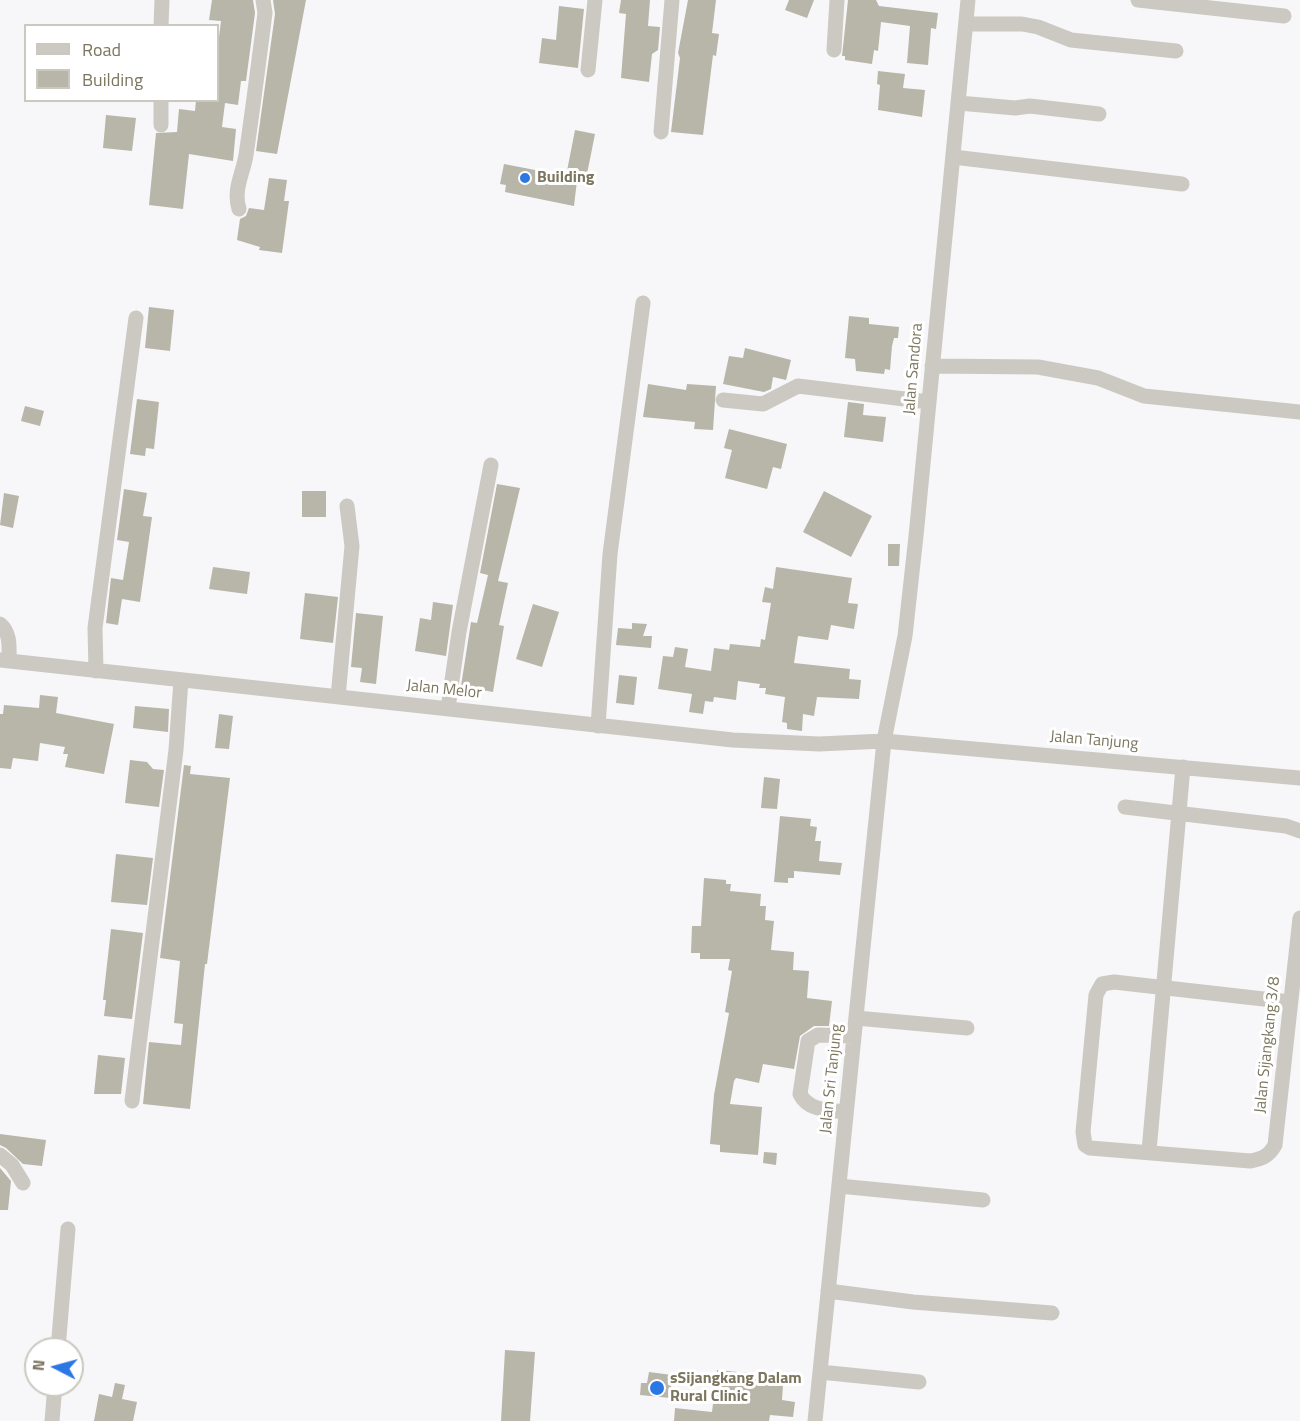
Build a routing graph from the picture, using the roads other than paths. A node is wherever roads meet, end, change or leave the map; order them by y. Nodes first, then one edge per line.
1 (162, 0) edge
2 (263, 0) edge
3 (595, 0) edge
4 (672, 0) edge
5 (837, 0) edge
6 (968, 0) edge
7 (1138, 0) edge
8 (1284, 16) dead end
9 (161, 24) edge
10 (971, 25) junction
11 (834, 50) dead end
12 (1176, 51) dead end
13 (588, 70) dead end
14 (161, 102) edge
15 (959, 103) junction
16 (1099, 114) dead end
17 (161, 125) dead end
18 (661, 132) dead end
19 (958, 157) junction
20 (1182, 184) dead end
21 (239, 209) dead end
22 (643, 303) dead end
23 (136, 318) dead end
24 (937, 365) junction
25 (723, 400) dead end
26 (929, 402) junction
27 (1300, 412) edge
28 (491, 465) dead end
29 (347, 506) dead end
30 (0, 624) edge
31 (4, 661) edge
32 (96, 671) junction
33 (181, 680) junction
34 (338, 697) junction
35 (448, 708) junction
36 (598, 726) junction
37 (884, 741) junction
38 (1183, 771) junction
39 (1300, 778) edge
40 (1125, 807) dead end
41 (1180, 807) junction
42 (1300, 831) edge
43 (1300, 918) edge
44 (1165, 988) junction
45 (1290, 1002) junction
46 (868, 1019) junction
47 (967, 1028) dead end
48 (854, 1036) junction
49 (132, 1101) dead end
50 (846, 1112) junction
51 (1149, 1151) junction
52 (0, 1155) edge
53 (23, 1183) dead end
54 (839, 1186) junction
55 (983, 1200) dead end
56 (68, 1229) dead end
57 (828, 1291) junction
58 (1052, 1313) dead end
59 (59, 1337) edge
60 (820, 1372) junction
61 (919, 1382) dead end
62 (54, 1397) edge
63 (52, 1421) edge
64 (815, 1421) edge

1 - 9 street
2 - 21 street
3 - 13 street
4 - 18 street
5 - 11 street
6 - 10 street, Jalan Sandora
7 - 8 street
10 - 12 street
10 - 15 street, Jalan Sandora
14 - 17 street
15 - 16 street
15 - 19 street, Jalan Sandora
19 - 20 street
19 - 24 street, Jalan Sandora
22 - 36 street
23 - 32 street
24 - 26 street, Jalan Sandora
24 - 27 street
25 - 26 street
26 - 37 street, Jalan Sandora
28 - 35 street
29 - 34 street
30 - 31 street
31 - 32 street, Jalan Melor
32 - 33 street, Jalan Melor
33 - 34 street, Jalan Melor
33 - 49 street
34 - 35 street, Jalan Melor
35 - 36 street, Jalan Melor
36 - 37 street, Jalan Melor
37 - 38 street, Jalan Tanjung
37 - 46 street, Jalan Sri Tanjung
38 - 39 street, Jalan Tanjung
38 - 41 street
40 - 41 street
41 - 42 street
41 - 44 street
43 - 45 street, Jalan Sijangkang 3/8
44 - 45 street
44 - 51 street
44 - 51 street
45 - 51 street, Jalan Sijangkang 3/8
46 - 47 street
46 - 48 street, Jalan Sri Tanjung
48 - 50 street, Jalan Sri Tanjung
48 - 50 street
50 - 54 street, Jalan Sri Tanjung
52 - 53 street
54 - 55 street
54 - 57 street, Jalan Sri Tanjung
56 - 59 street
57 - 58 street
57 - 60 street, Jalan Sri Tanjung
60 - 61 street
60 - 64 street, Jalan Sri Tanjung
62 - 63 street

